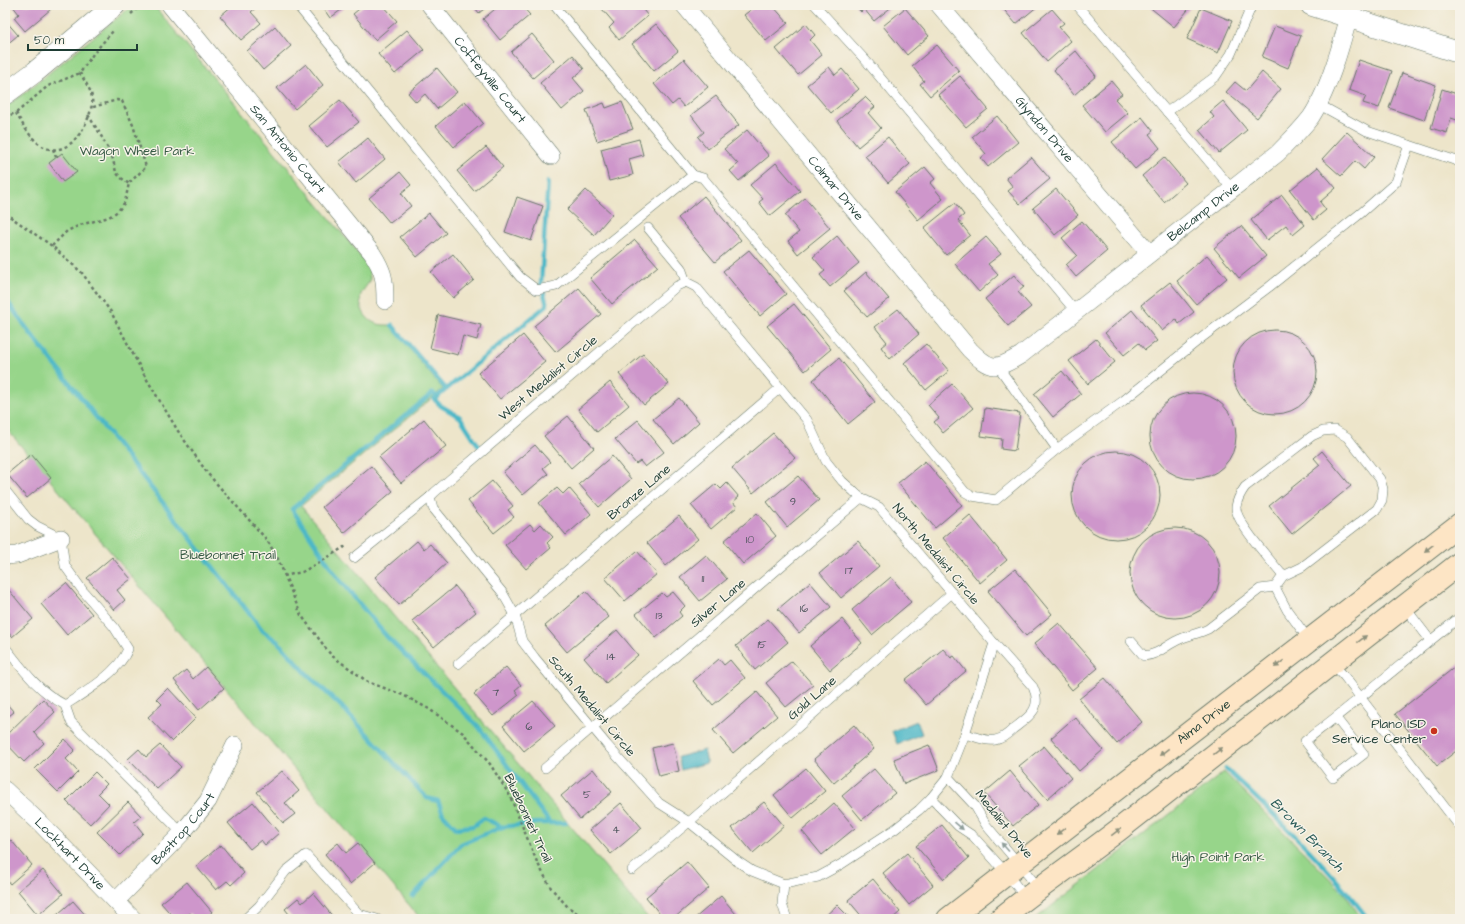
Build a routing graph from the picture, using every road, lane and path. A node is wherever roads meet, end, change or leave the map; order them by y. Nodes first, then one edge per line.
1 (141, 5) edge
2 (170, 5) edge
3 (297, 5) edge
4 (430, 5) edge
5 (554, 5) edge
6 (684, 5) edge
7 (815, 5) edge
8 (940, 5) edge
9 (1078, 5) edge
10 (1252, 5) edge
11 (1310, 5) edge
12 (1351, 11) edge
13 (120, 12) edge
14 (117, 28) dead end
15 (1460, 53) edge
16 (80, 73) junction
17 (5, 94) edge
18 (1318, 104) junction
19 (90, 108) junction
20 (1167, 112) junction
21 (16, 113) junction
22 (88, 115) junction
23 (5, 117) edge
24 (1409, 146) junction
25 (53, 149) junction
26 (551, 156) dead end
27 (56, 157) dead end
28 (1460, 162) edge
29 (693, 175) junction
30 (129, 184) junction
31 (1232, 189) junction
32 (5, 212) edge
33 (648, 228) dead end
34 (52, 246) junction
35 (1149, 253) junction
36 (686, 282) junction
37 (385, 301) dead end
38 (1076, 312) junction
39 (994, 366) junction
40 (780, 388) junction
41 (1057, 449) junction
42 (5, 490) edge
43 (430, 497) junction
44 (861, 498) junction
45 (1460, 524) edge
46 (61, 538) junction
47 (5, 556) edge
48 (354, 558) joint
49 (1460, 563) edge
50 (284, 576) junction
51 (1283, 576) junction
52 (1275, 586) junction
53 (952, 593) junction
54 (1404, 606) junction
55 (514, 615) junction
56 (1460, 617) edge
57 (1310, 640) junction
58 (1430, 640) junction
59 (1130, 641) dead end
60 (994, 643) junction
61 (5, 647) edge
62 (1331, 662) junction
63 (458, 664) dead end
64 (1360, 698) junction
65 (65, 705) junction
66 (1336, 718) junction
67 (593, 726) junction
68 (965, 734) junction
69 (235, 745) dead end
70 (545, 768) dead end
71 (948, 777) junction
72 (5, 790) edge
73 (931, 798) junction
74 (689, 822) junction
75 (1460, 827) edge
76 (182, 833) junction
77 (1013, 869) junction
78 (632, 870) dead end
79 (784, 884) junction
80 (1032, 893) junction
81 (116, 901) junction
82 (133, 919) edge
83 (245, 919) edge
84 (377, 919) edge
85 (586, 919) edge
86 (787, 919) edge
87 (948, 919) edge
88 (1000, 919) edge

1 - 13 path
2 - 37 street, San Antonio Court
3 - 29 lane
4 - 26 street, Coffeyville Court
5 - 29 lane
6 - 39 street, Colmar Drive
7 - 38 lane
8 - 35 street, Glyndon Drive
9 - 20 lane
10 - 20 lane
11 - 12 street
12 - 15 street
12 - 18 street, Belcamp Drive
13 - 17 street
14 - 16 path
16 - 19 path
16 - 21 path
18 - 24 lane
18 - 31 street, Belcamp Drive
19 - 22 path
19 - 30 path
20 - 31 lane
21 - 23 path
21 - 25 path
22 - 25 path
22 - 30 path
24 - 28 lane
24 - 41 lane
25 - 27 path
29 - 41 lane
30 - 34 path
31 - 35 street, Belcamp Drive
32 - 34 path, Bluebonnet Trail
33 - 36 lane
34 - 50 path, Bluebonnet Trail
35 - 38 street, Belcamp Drive
36 - 40 lane, North Medalist Circle
36 - 43 lane, West Medalist Circle
38 - 39 street, Belcamp Drive
39 - 41 lane
40 - 44 lane, North Medalist Circle
40 - 55 lane, Bronze Lane
42 - 46 lane
43 - 48 lane, West Medalist Circle
43 - 55 lane, South Medalist Circle
44 - 53 lane, North Medalist Circle
44 - 67 lane, Silver Lane
45 -> 57 main road, Alma Drive
46 - 47 street
46 - 65 lane
48 - 50 path
49 - 54 main road
50 - 85 path, Bluebonnet Trail
51 - 51 lane
51 - 52 lane
52 - 57 lane
52 - 59 lane
53 - 60 lane, North Medalist Circle
53 - 74 lane, Gold Lane
54 - 58 lane
62 -> 54 main road
55 - 63 lane, Bronze Lane
55 - 67 lane, South Medalist Circle
56 - 58 lane
57 - 62 main road
57 -> 77 main road, Alma Drive
58 - 64 lane
60 - 68 lane
60 - 68 lane, North Medalist Circle
61 - 65 lane
62 - 64 lane
80 -> 62 main road
64 - 66 lane
64 - 75 lane
65 - 76 lane
66 - 66 lane
67 - 70 lane, Silver Lane
67 - 74 lane, South Medalist Circle
68 - 71 lane
69 - 76 street, Bastrop Court
71 - 73 lane
77 -> 71 lane, Medalist Drive
72 - 81 street, Lockhart Drive
73 -> 77 lane, Medalist Drive
73 - 79 lane
74 - 78 lane, Gold Lane
74 - 79 lane, South Medalist Circle
76 - 81 street, Bastrop Court
77 - 80 lane, Medalist Drive
77 - 80 lane, Medalist Drive
77 - 87 main road, Alma Drive
79 - 86 lane
80 - 88 main road
81 - 82 street, Lockhart Drive
83 - 84 lane

